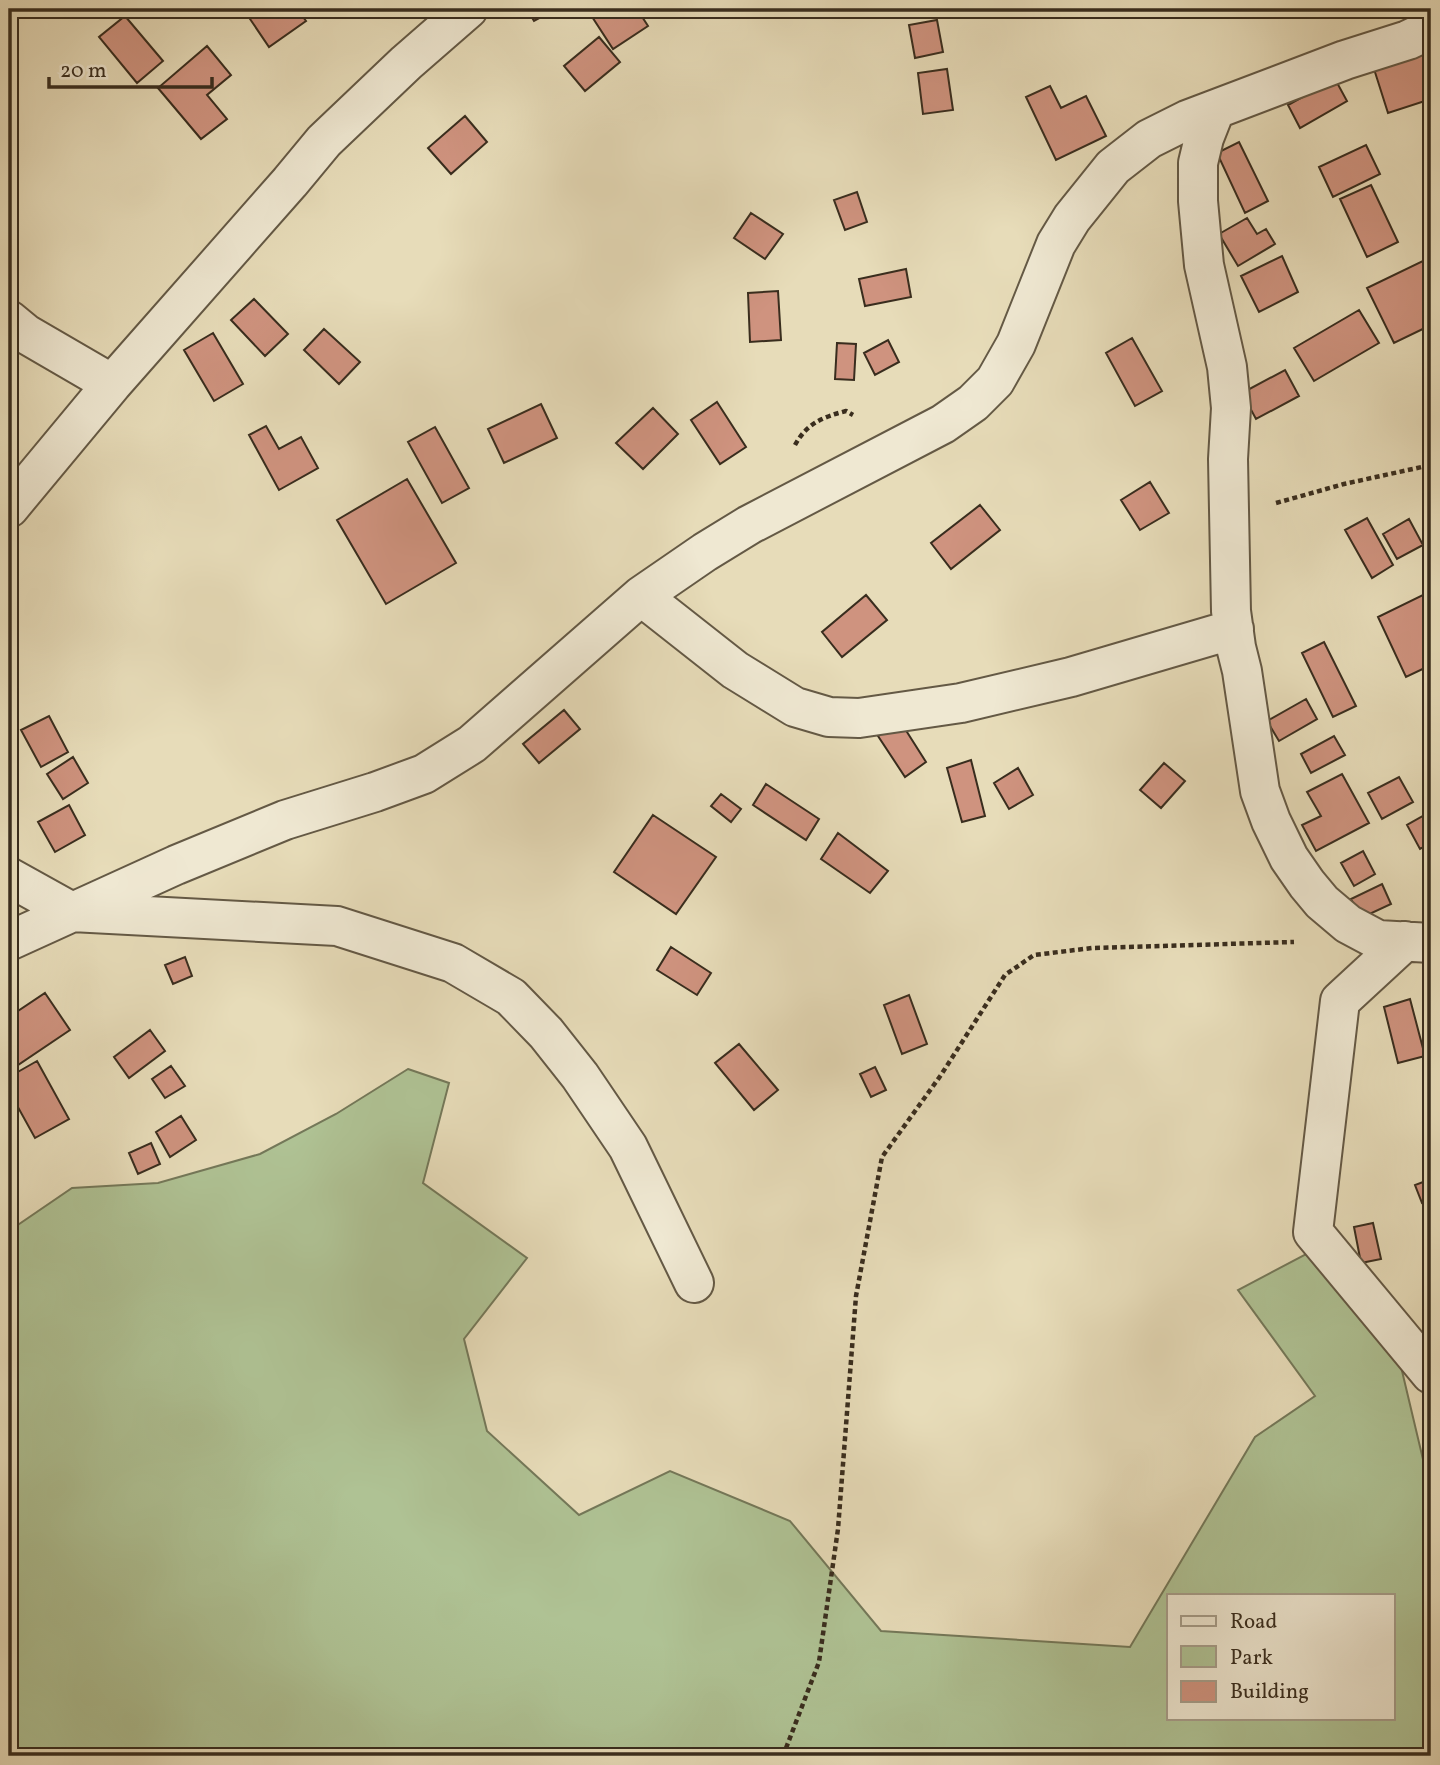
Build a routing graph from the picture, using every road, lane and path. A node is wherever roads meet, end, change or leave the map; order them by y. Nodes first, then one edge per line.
1 (468, 9) edge
2 (1431, 29) edge
3 (1215, 110) junction
4 (9, 320) edge
5 (112, 384) junction
6 (1431, 465) edge
7 (9, 508) edge
8 (1229, 517) junction
9 (641, 596) junction
10 (1234, 629) junction
11 (9, 877) edge
12 (72, 912) junction
13 (9, 941) edge
14 (1297, 942) dead end
15 (1418, 942) edge
16 (694, 1283) dead end
17 (1431, 1374) edge
18 (783, 1756) edge

1 - 5 street
2 - 3 street
3 - 8 street
3 - 9 street
4 - 5 street
5 - 7 street
6 - 8 path
8 - 10 street
9 - 10 street
9 - 12 street
10 - 15 street
11 - 12 street
12 - 13 street
12 - 16 street
14 - 18 path
15 - 17 street

